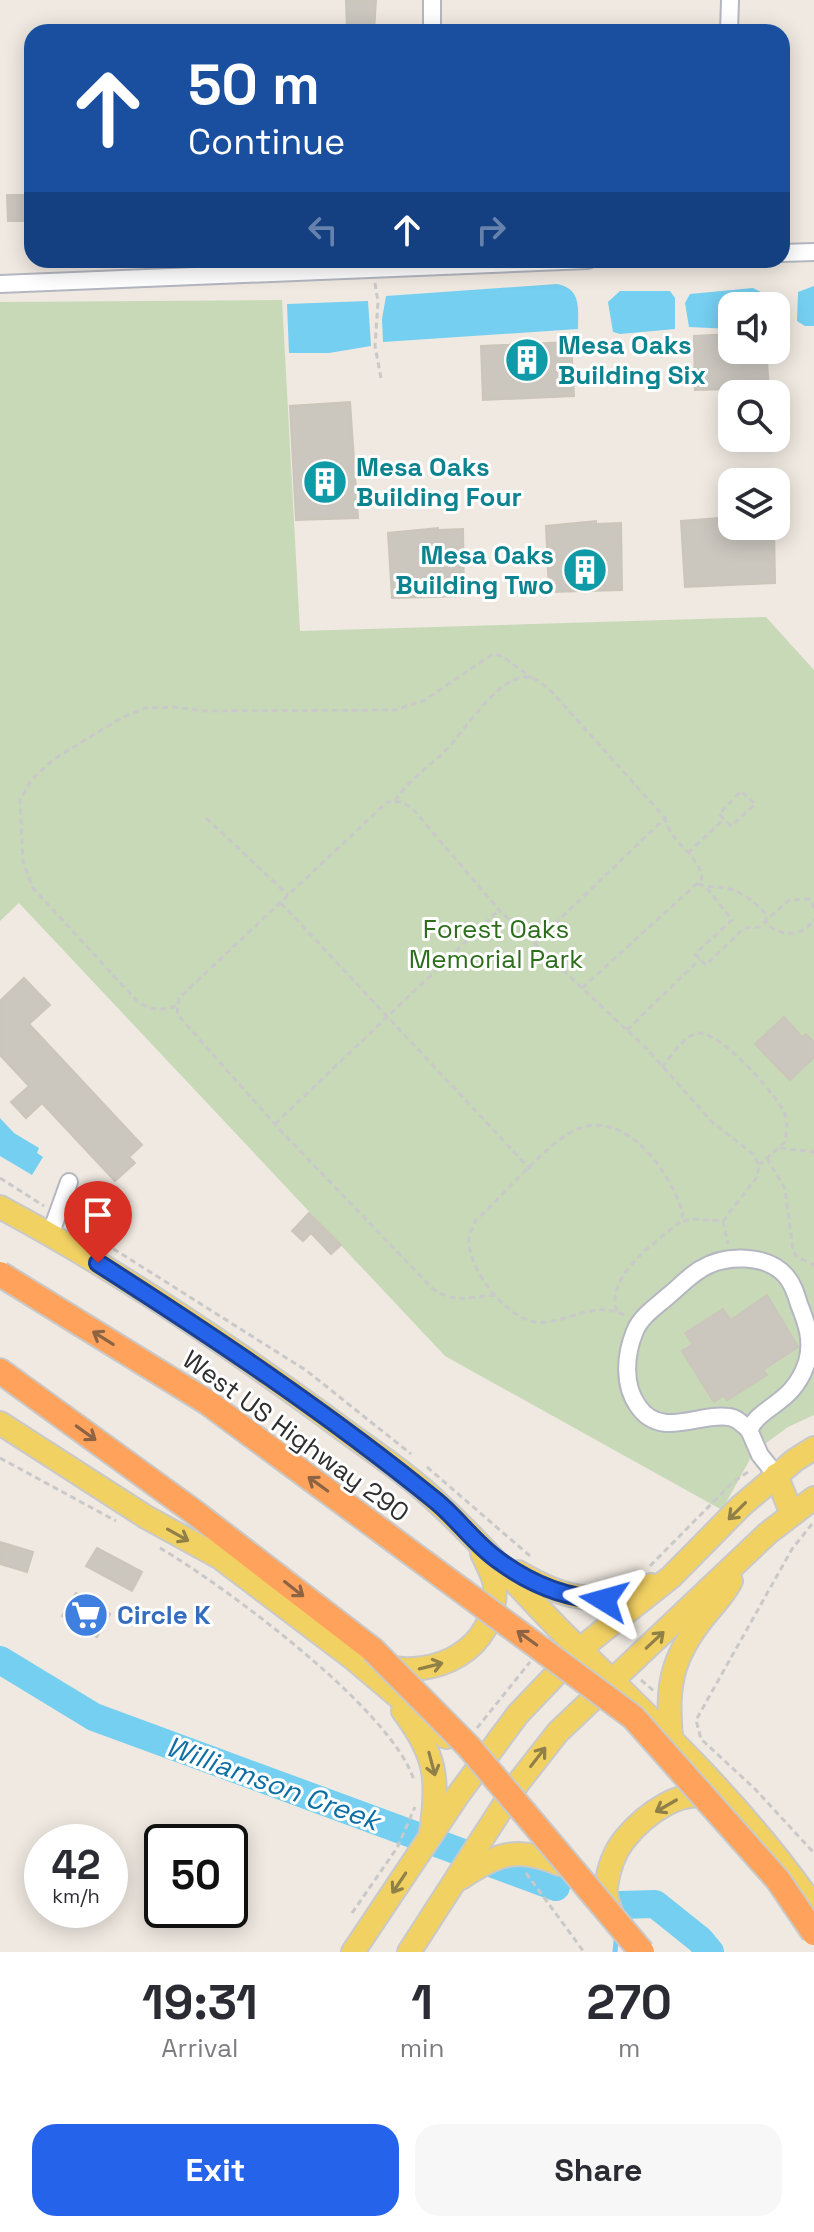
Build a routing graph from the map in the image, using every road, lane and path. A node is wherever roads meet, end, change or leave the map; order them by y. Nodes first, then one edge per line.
1 (432, 0) edge
2 (730, 0) edge
3 (432, 24) edge
4 (729, 24) edge
5 (814, 252) edge
6 (790, 253) edge
7 (331, 268) edge
8 (375, 283) dead end
9 (0, 284) edge
10 (381, 378) dead end
11 (532, 678) junction
12 (395, 801) junction
13 (206, 818) dead end
14 (665, 818) junction
15 (724, 819) junction
16 (688, 853) junction
17 (698, 884) junction
18 (707, 888) junction
19 (288, 895) junction
20 (281, 902) junction
21 (814, 908) edge
22 (499, 910) junction
23 (766, 919) junction
24 (814, 919) edge
25 (534, 943) junction
26 (700, 959) junction
27 (582, 988) junction
28 (176, 1006) junction
29 (388, 1017) junction
30 (627, 1030) junction
31 (662, 1067) junction
32 (275, 1124) junction
33 (780, 1148) junction
34 (814, 1152) edge
35 (767, 1158) junction
36 (759, 1165) junction
37 (530, 1169) junction
38 (69, 1182) dead end
39 (0, 1207) edge
40 (723, 1221) junction
41 (680, 1222) junction
42 (50, 1235) junction
43 (727, 1259) junction
44 (814, 1265) edge
45 (0, 1274) edge
46 (495, 1295) junction
47 (0, 1371) edge
48 (0, 1423) edge
49 (749, 1430) junction
50 (814, 1448) edge
51 (0, 1458) edge
52 (770, 1468) junction
53 (814, 1498) edge
54 (803, 1517) edge
55 (126, 1527) dead end
56 (477, 1540) junction
57 (152, 1543) dead end
58 (744, 1555) junction
59 (497, 1560) junction
60 (648, 1568) dead end
61 (671, 1577) junction
62 (580, 1649) junction
63 (536, 1654) dead end
64 (355, 1660) junction
65 (383, 1684) junction
66 (627, 1685) junction
67 (671, 1736) junction
68 (460, 1750) junction
69 (434, 1766) junction
70 (408, 1767) junction
71 (477, 1768) junction
72 (416, 1788) dead end
73 (507, 1799) junction
74 (427, 1800) junction
75 (737, 1811) junction
76 (430, 1838) junction
77 (516, 1853) junction
78 (814, 1853) edge
79 (560, 1864) junction
80 (453, 1883) junction
81 (814, 1907) edge
82 (361, 1920) junction
83 (814, 1933) edge
84 (630, 1949) edge
85 (411, 1950) edge
86 (353, 1952) edge
87 (584, 1952) edge

1 - 3 street
2 - 4 street
5 - 6 street
7 - 9 street
8 - 10 path
11 - 12 path
11 - 14 path
11 - 28 path
12 - 19 path
12 - 22 path
13 - 19 path
14 - 16 path
14 - 25 path
15 - 15 path
15 - 16 path
16 - 17 path
17 - 18 path
17 - 27 path
18 - 23 path
18 - 26 path
19 - 20 path
20 - 28 path
20 - 29 path
21 - 23 path
22 - 25 path
22 - 29 path
23 - 24 path
23 - 26 path
25 - 27 path
26 - 30 path
27 - 30 path
28 - 32 path
29 - 32 path
29 - 37 path
30 - 31 path
31 - 33 path
31 - 36 path
32 - 46 path
33 - 34 path
33 - 35 path
35 - 36 path
35 - 44 path
36 - 40 path
37 - 41 path
37 - 46 path
38 - 42 street
39 - 42 main road
40 - 41 path
40 - 43 path
41 - 46 path
42 - 56 main road
43 - 49 street
43 - 49 street
83 -> 45 highway, West US Highway 290, bridge
47 -> 84 highway, bridge
48 -> 64 main road
49 - 52 street
50 - 52 main road
51 - 55 path
52 - 54 main road
52 - 60 path
52 -> 61 main road
53 - 54 main road
54 - 58 main road
54 - 78 path
56 - 59 main road
64 -> 56 main road
57 - 70 path
66 -> 58 main road
58 - 67 main road
59 - 61 main road
59 - 62 main road
61 - 62 main road
62 - 66 main road
62 - 71 main road
63 - 68 path
64 - 65 main road
65 - 68 main road
65 -> 69 main road
66 - 67 main road
73 -> 66 main road
67 - 75 main road
68 - 71 main road
69 - 70 path
69 - 74 main road
70 - 72 path
71 - 73 main road
71 - 76 main road
73 - 79 main road
73 - 80 main road
74 - 76 main road
74 - 82 path
75 - 81 main road
75 -> 84 main road
76 -> 82 main road
77 - 79 main road
77 - 80 main road
77 - 87 path
79 - 84 main road
80 - 85 main road
82 - 86 main road

